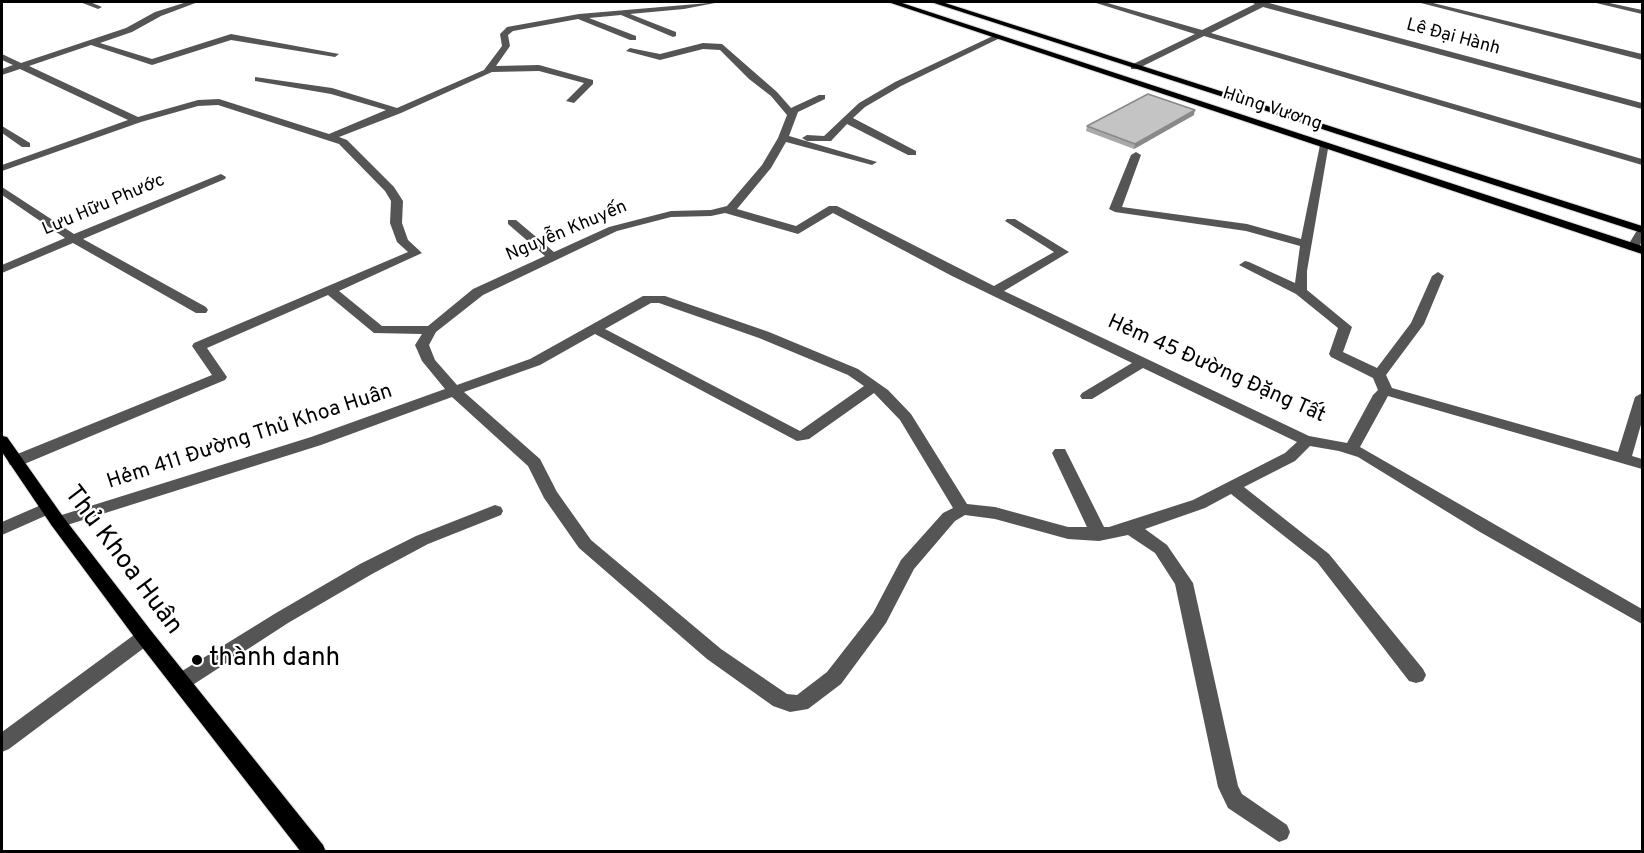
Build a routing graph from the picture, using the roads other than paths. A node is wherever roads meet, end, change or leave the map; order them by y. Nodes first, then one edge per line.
1 (84, 2) edge
2 (194, 2) edge
3 (716, 2) edge
4 (892, 2) edge
5 (935, 2) edge
6 (1097, 2) edge
7 (1261, 2) edge
8 (1421, 2) edge
9 (1596, 2) edge
10 (1638, 2) edge
11 (98, 7) dead end
12 (1629, 9) junction
13 (1642, 12) edge
14 (620, 13) junction
15 (579, 16) junction
16 (1203, 33) junction
17 (673, 34) dead end
18 (998, 37) junction
19 (633, 38) dead end
20 (92, 43) junction
21 (630, 51) dead end
22 (335, 54) dead end
23 (2, 57) edge
24 (1642, 57) edge
25 (20, 67) junction
26 (1134, 67) junction
27 (489, 69) junction
28 (2, 72) edge
29 (258, 79) dead end
30 (822, 97) dead end
31 (571, 100) dead end
32 (1642, 106) edge
33 (393, 111) junction
34 (791, 114) junction
35 (846, 119) junction
36 (137, 120) junction
37 (2, 129) edge
38 (329, 138) junction
39 (783, 138) junction
40 (26, 145) dead end
41 (1325, 145) junction
42 (912, 153) dead end
43 (1136, 155) dead end
44 (873, 162) dead end
45 (1642, 162) edge
46 (2, 168) edge
47 (221, 177) dead end
48 (2, 190) edge
49 (728, 210) junction
50 (1011, 221) dead end
51 (512, 222) dead end
52 (798, 230) joint
53 (1642, 231) edge
54 (72, 238) junction
55 (1306, 244) junction
56 (1638, 249) edge
57 (552, 256) junction
58 (1245, 265) dead end
59 (2, 268) edge
60 (1438, 276) dead end
61 (330, 290) junction
62 (995, 291) junction
63 (1301, 291) junction
64 (201, 310) dead end
65 (595, 329) junction
66 (431, 330) junction
67 (1142, 363) junction
68 (1379, 375) junction
69 (874, 387) junction
70 (1386, 391) junction
71 (454, 392) junction
72 (1087, 396) dead end
73 (1642, 397) edge
74 (1305, 440) junction
75 (2, 441) edge
76 (1352, 448) junction
77 (1060, 453) dead end
78 (1624, 458) junction
79 (16, 461) junction
80 (1642, 464) edge
81 (1233, 487) junction
82 (962, 510) junction
83 (495, 512) dead end
84 (53, 515) junction
85 (1131, 528) junction
86 (2, 529) edge
87 (1099, 534) junction
88 (1642, 616) edge
89 (146, 637) junction
90 (1416, 675) dead end
91 (182, 682) junction
92 (2, 743) edge
93 (1279, 832) dead end
94 (315, 852) edge

1 - 11 street
2 - 20 street
3 - 14 street
4 - 18 main road, Hùng Vương
5 - 26 main road, Hùng Vương
6 - 16 street
7 - 16 street
7 - 32 street, Lê Đại Hành
8 - 24 street
9 - 12 street
10 - 12 street
12 - 13 street
14 - 15 street
14 - 17 street
15 - 19 street
15 - 27 street
16 - 26 street
16 - 45 street
18 - 35 street
18 - 41 main road, Hùng Vương
20 - 22 street
20 - 25 street
21 - 34 street
23 - 25 street
25 - 28 street
25 - 36 street
26 - 53 main road, Hùng Vương
27 - 31 street
27 - 33 street
29 - 33 street
30 - 34 street
33 - 38 street
34 - 39 street
35 - 39 street
35 - 42 street
36 - 38 street
36 - 46 street
37 - 40 street
38 - 61 street
39 - 44 street
39 - 49 street
41 - 55 street
41 - 56 main road, Hùng Vương
43 - 55 street
47 - 54 street, Lưu Hữu Phước
48 - 54 street
49 - 52 street, Nguyễn Khuyến
49 - 57 street, Nguyễn Khuyến
50 - 62 street
51 - 57 street
52 - 62 street, Hẻm 45 Đường Đặng Tất
53 - 56 street
54 - 59 street, Lưu Hữu Phước
54 - 64 street
55 - 63 street
57 - 66 street, Nguyễn Khuyến
58 - 63 street
60 - 68 street
61 - 66 street
61 - 79 street
62 - 67 street, Hẻm 45 Đường Đặng Tất
63 - 68 street
65 - 69 street, Hẻm 411 Đường Thủ Khoa Huân
65 - 69 street
65 - 71 street, Hẻm 411 Đường Thủ Khoa Huân
66 - 71 street
67 - 72 street
67 - 74 street, Hẻm 45 Đường Đặng Tất
68 - 70 street
69 - 82 street, Hẻm 411 Đường Thủ Khoa Huân
70 - 76 street
70 - 78 street
71 - 82 street
71 - 84 street, Hẻm 411 Đường Thủ Khoa Huân
73 - 78 street
74 - 76 street, Hẻm 45 Đường Đặng Tất
74 - 81 street
75 - 79 main road, Thủ Khoa Huân
76 - 88 street, Hẻm 45 Đường Đặng Tất
77 - 87 street
78 - 80 street
79 - 84 main road, Thủ Khoa Huân
81 - 85 street
81 - 90 street
82 - 87 street
83 - 91 street
84 - 86 street, Hẻm 411 Đường Thủ Khoa Huân
84 - 89 main road, Thủ Khoa Huân
85 - 87 street
85 - 93 street
89 - 91 main road, Thủ Khoa Huân
89 - 92 street
91 - 94 main road, Thủ Khoa Huân

